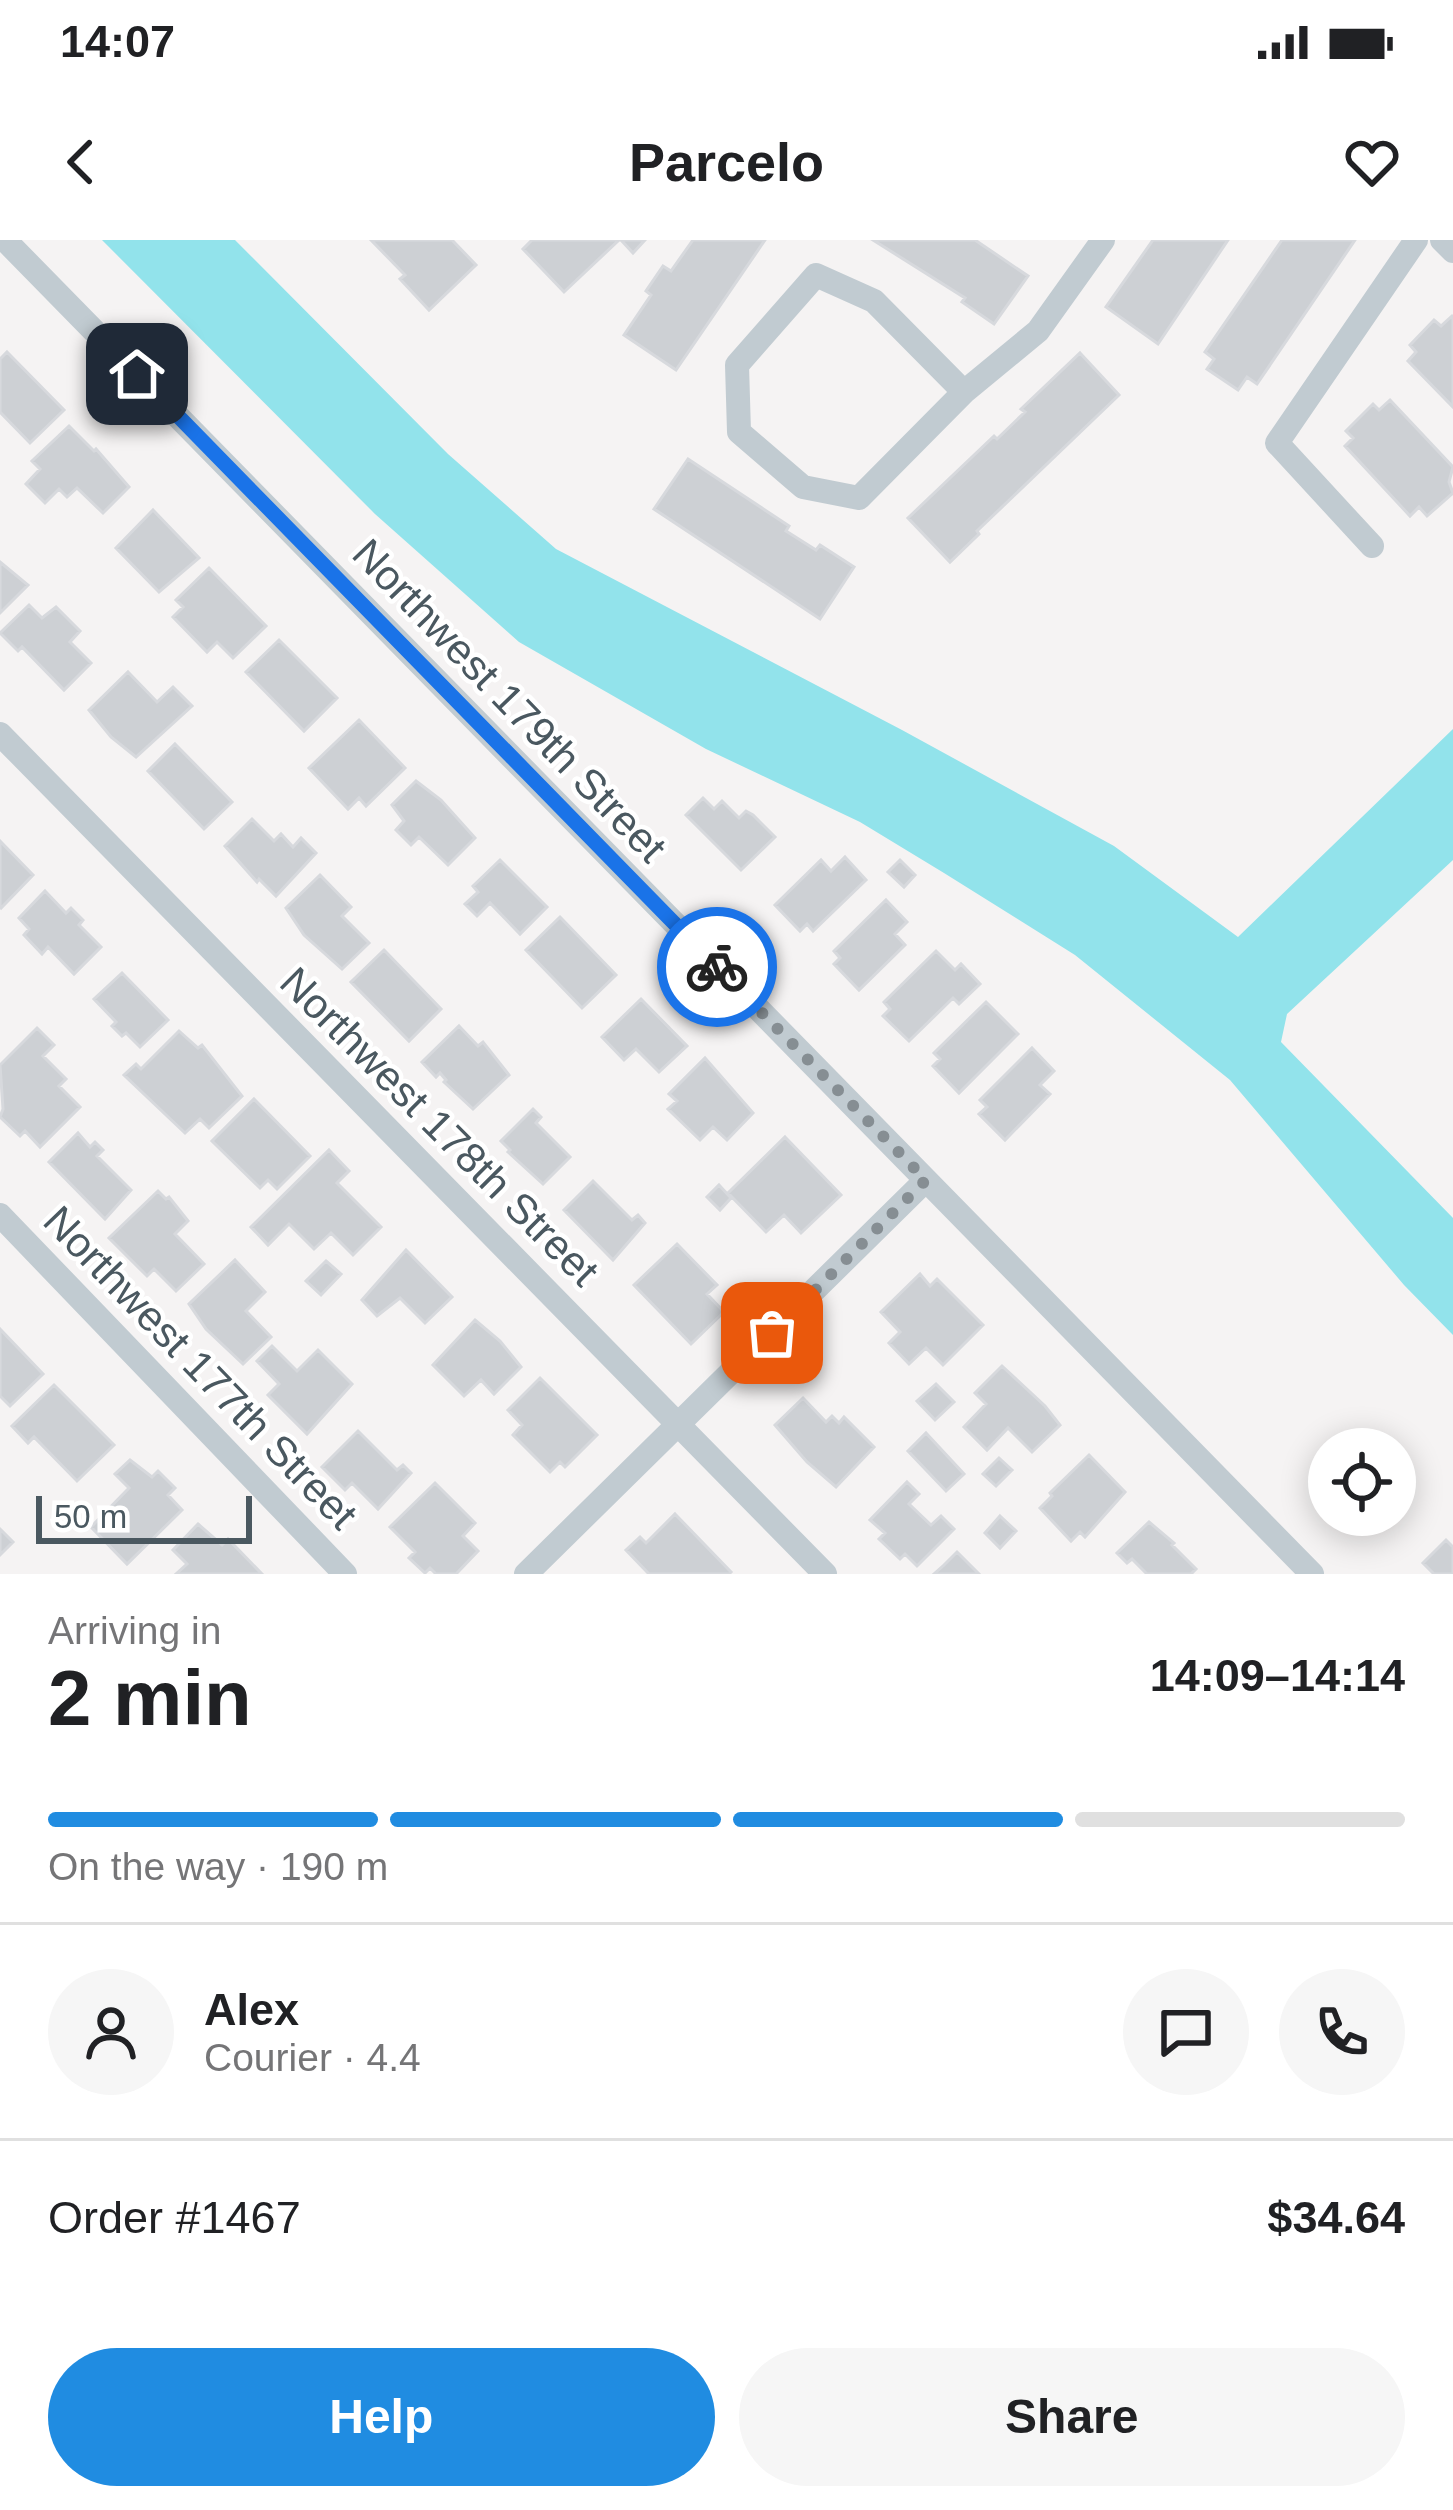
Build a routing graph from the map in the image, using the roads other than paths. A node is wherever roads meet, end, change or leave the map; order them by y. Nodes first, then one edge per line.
1 (5, 240) edge
2 (1103, 240) edge
3 (1416, 240) edge
4 (1442, 240) edge
5 (1453, 251) edge
6 (964, 392) junction
7 (1372, 546) dead end
8 (0, 734) edge
9 (926, 1180) junction
10 (0, 1215) edge
11 (679, 1425) junction
12 (345, 1574) edge
13 (526, 1574) edge
14 (825, 1574) edge
15 (1312, 1574) edge

1 - 9 street, Northwest 179th Street
2 - 6 street
3 - 7 street
4 - 5 street
6 - 6 street
8 - 11 street, Northwest 178th Street
9 - 11 street
9 - 15 street, Northwest 179th Street
10 - 12 street, Northwest 177th Street
11 - 13 street
11 - 14 street, Northwest 178th Street

